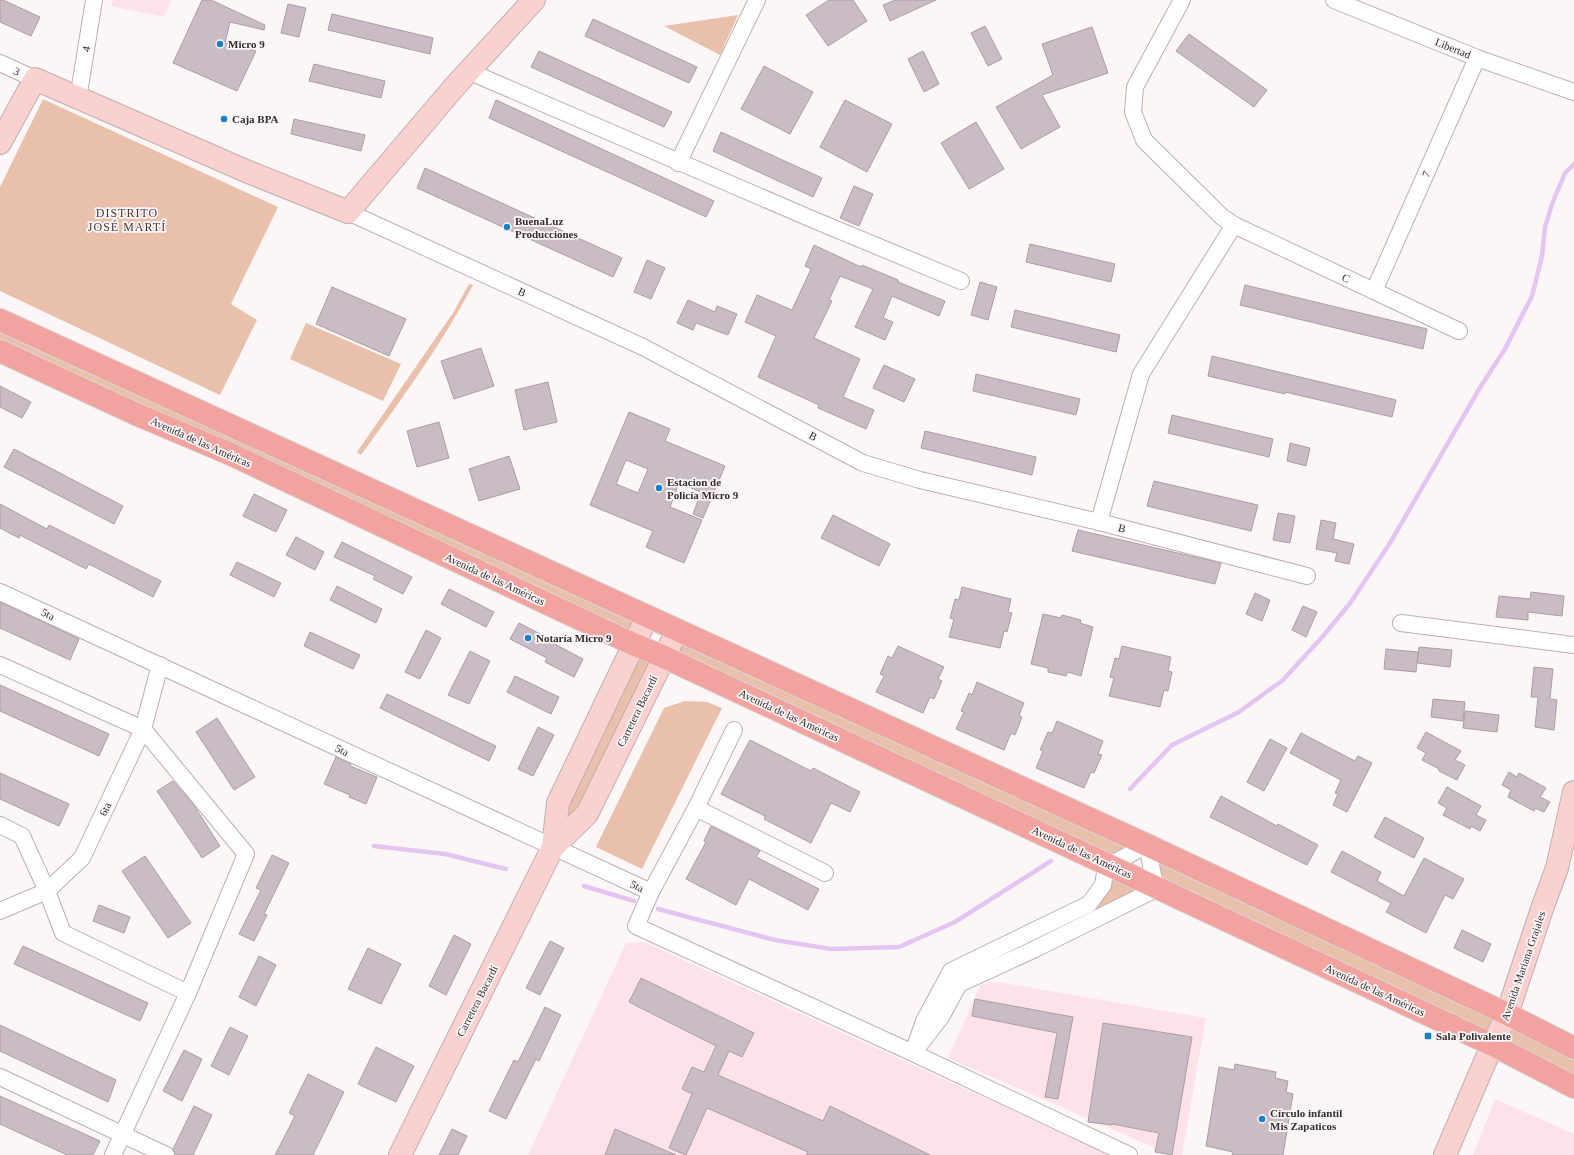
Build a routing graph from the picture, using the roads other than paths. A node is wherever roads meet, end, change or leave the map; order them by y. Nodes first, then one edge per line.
1 (94, 0) edge
2 (534, 0) edge
3 (757, 0) edge
4 (1182, 0) edge
5 (1334, 0) edge
6 (1477, 58) junction
7 (0, 63) edge
8 (468, 72) junction
9 (35, 79) junction
10 (1574, 92) edge
11 (78, 99) junction
12 (0, 143) edge
13 (678, 162) junction
14 (348, 212) junction
15 (1234, 225) junction
16 (961, 281) dead end
17 (1374, 291) junction
18 (0, 320) edge
19 (1459, 331) dead end
20 (0, 351) edge
21 (1100, 522) junction
22 (1307, 576) dead end
23 (0, 592) edge
24 (647, 617) junction
25 (1401, 623) dead end
26 (677, 631) junction
27 (634, 644) junction
28 (1574, 645) edge
29 (664, 657) junction
30 (0, 665) edge
31 (160, 665) junction
32 (143, 729) junction
33 (734, 730) dead end
34 (1574, 792) edge
35 (696, 808) junction
36 (0, 825) edge
37 (1147, 845) junction
38 (553, 847) junction
39 (1109, 864) junction
40 (824, 873) dead end
41 (1154, 885) junction
42 (48, 892) junction
43 (652, 892) junction
44 (0, 911) edge
45 (188, 993) junction
46 (1508, 1014) junction
47 (1492, 1045) junction
48 (1574, 1048) edge
49 (914, 1053) junction
50 (0, 1077) edge
51 (1574, 1087) edge
52 (123, 1134) junction
53 (113, 1155) edge
54 (166, 1155) edge
55 (400, 1155) edge
56 (1129, 1155) edge
57 (1445, 1155) edge

1 - 11 street, 4
2 - 8 street
3 - 13 street
4 - 15 street, C
5 - 6 street, Libertad
6 - 10 street, Libertad
6 - 17 street, 7
7 - 9 street, 3
8 - 13 street
8 - 14 street
9 - 11 street
9 - 12 street
11 - 14 street
13 - 16 street
14 - 21 street, B
15 - 17 street, C
15 - 21 street
17 - 19 street, C
18 - 24 main road
20 - 27 main road, Avenida de las Américas
21 - 22 street, B
23 - 31 street, 5ta
24 - 26 main road
24 - 27 street, Carretera Bacardí
25 - 28 street
26 - 29 street, Carretera Bacardí
26 - 37 main road
27 - 29 main road, Avenida de las Américas
27 - 38 street, Carretera Bacardí
29 - 38 street, Carretera Bacardí
29 - 39 main road, Avenida de las Américas
30 - 32 street
31 - 32 street, 6ta
31 - 38 street, 5ta
32 - 42 street, 6ta
32 - 45 street
33 - 35 street
34 - 46 street, Avenida Mariana Grajales
35 - 40 street
35 - 43 street
36 - 42 street
37 - 39 street
37 - 41 street
37 - 46 main road
38 - 43 street, 5ta
38 - 55 street, Carretera Bacardí
39 - 41 main road, Avenida de las Américas
39 - 49 street
41 - 47 main road, Avenida de las Américas
41 - 49 street
42 - 44 street, 6ta
42 - 45 street
43 - 49 street, 5ta
45 - 52 street
46 - 47 street, Avenida Mariana Grajales
46 - 48 main road
47 - 51 main road, Avenida de las Américas
47 - 57 street, Avenida Mariana Grajales
49 - 56 street
50 - 52 street
52 - 53 street
52 - 54 street

